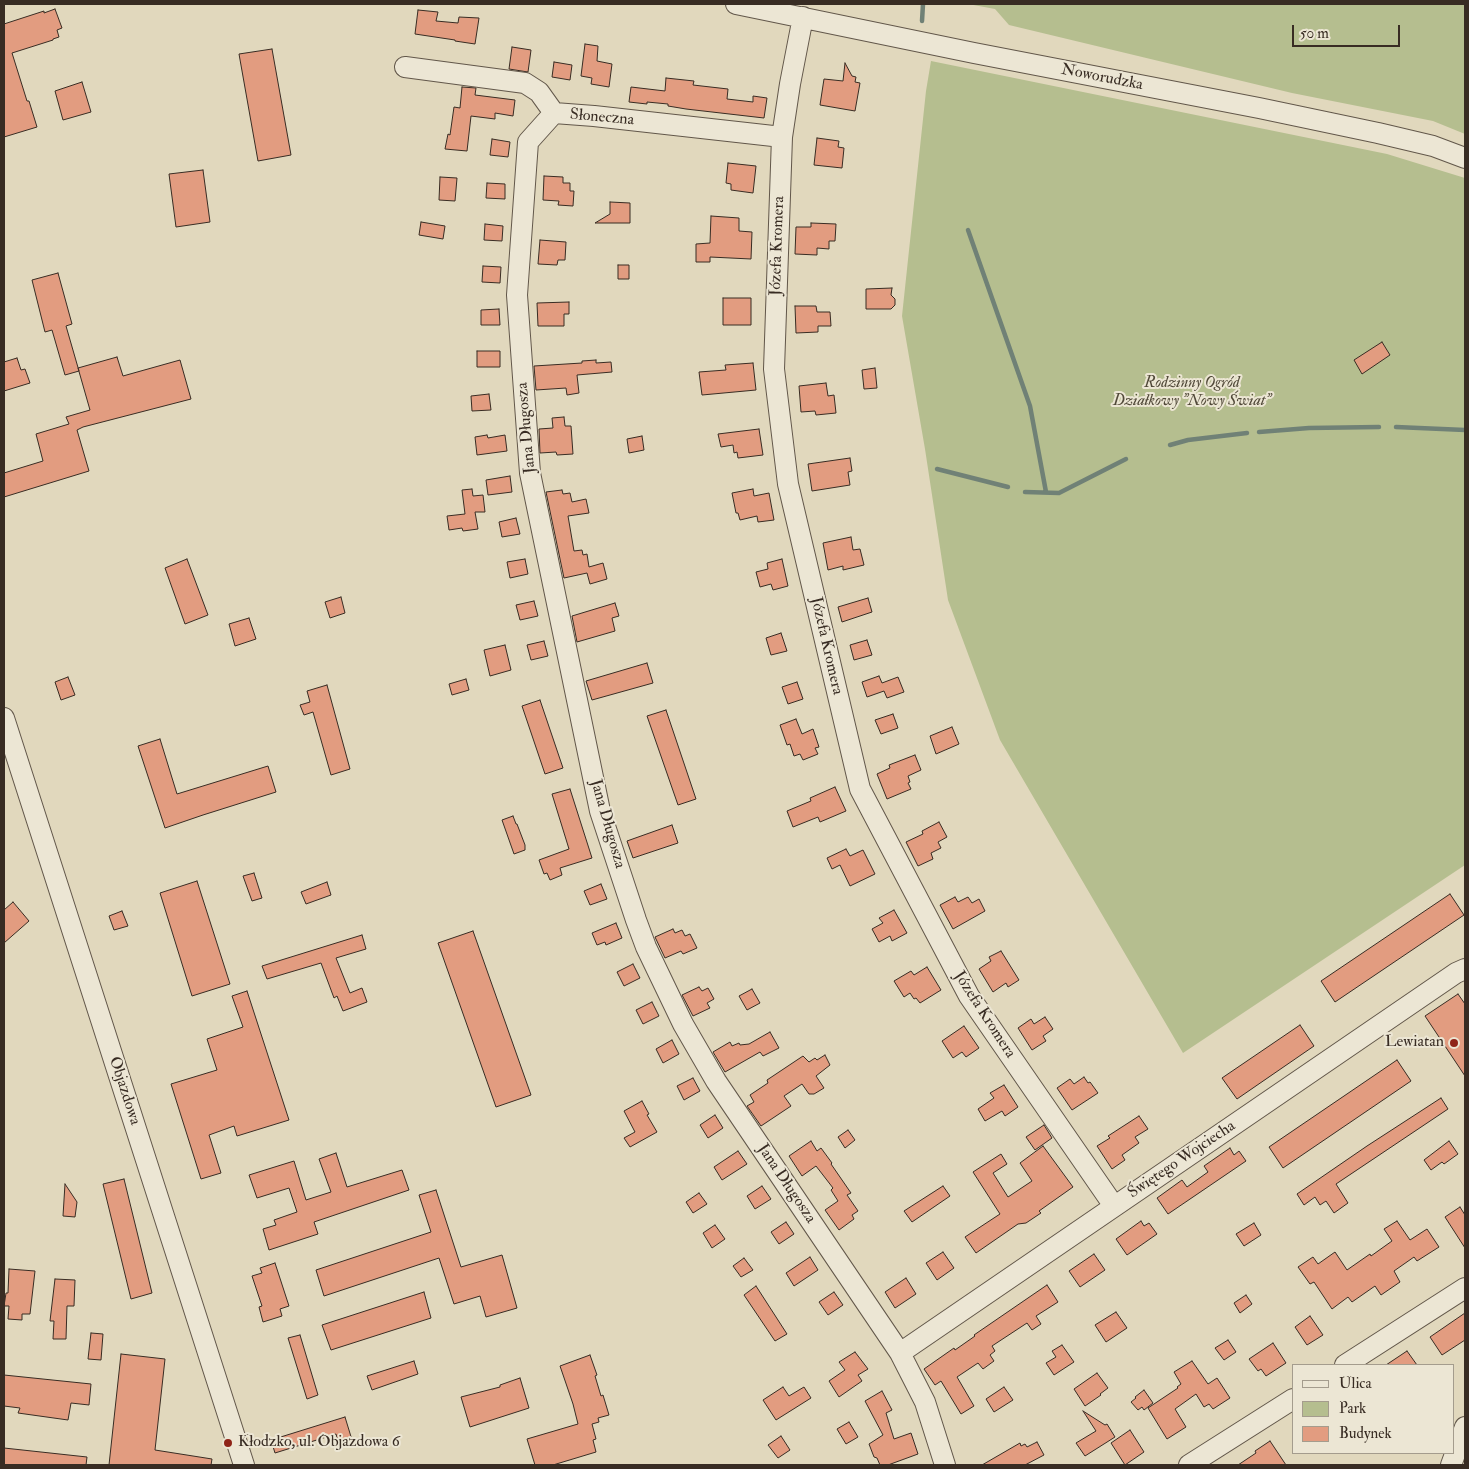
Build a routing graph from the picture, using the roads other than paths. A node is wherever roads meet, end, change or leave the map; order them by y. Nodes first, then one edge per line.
1 (736, 4) edge
2 (803, 17) junction
3 (406, 67) dead end
4 (554, 113) junction
5 (782, 137) junction
6 (1465, 158) edge
7 (4, 718) edge
8 (1465, 969) edge
9 (1114, 1206) junction
10 (1465, 1288) edge
11 (900, 1353) junction
12 (1347, 1364) edge
13 (1292, 1400) edge
14 (1465, 1427) edge
15 (244, 1465) edge
16 (945, 1465) edge
17 (1189, 1465) edge
18 (1451, 1465) edge

1 - 2 street, Noworudzka
2 - 5 street, Józefa Kromera
2 - 6 street, Noworudzka
3 - 4 street, Słoneczna
4 - 5 street, Słoneczna
4 - 11 street, Jana Długosza
5 - 9 street, Józefa Kromera
7 - 15 street, Objazdowa
8 - 9 street, Świętego Wojciecha
9 - 11 street, Świętego Wojciecha
10 - 12 street
11 - 16 street, Jana Długosza
13 - 17 street
14 - 18 street

